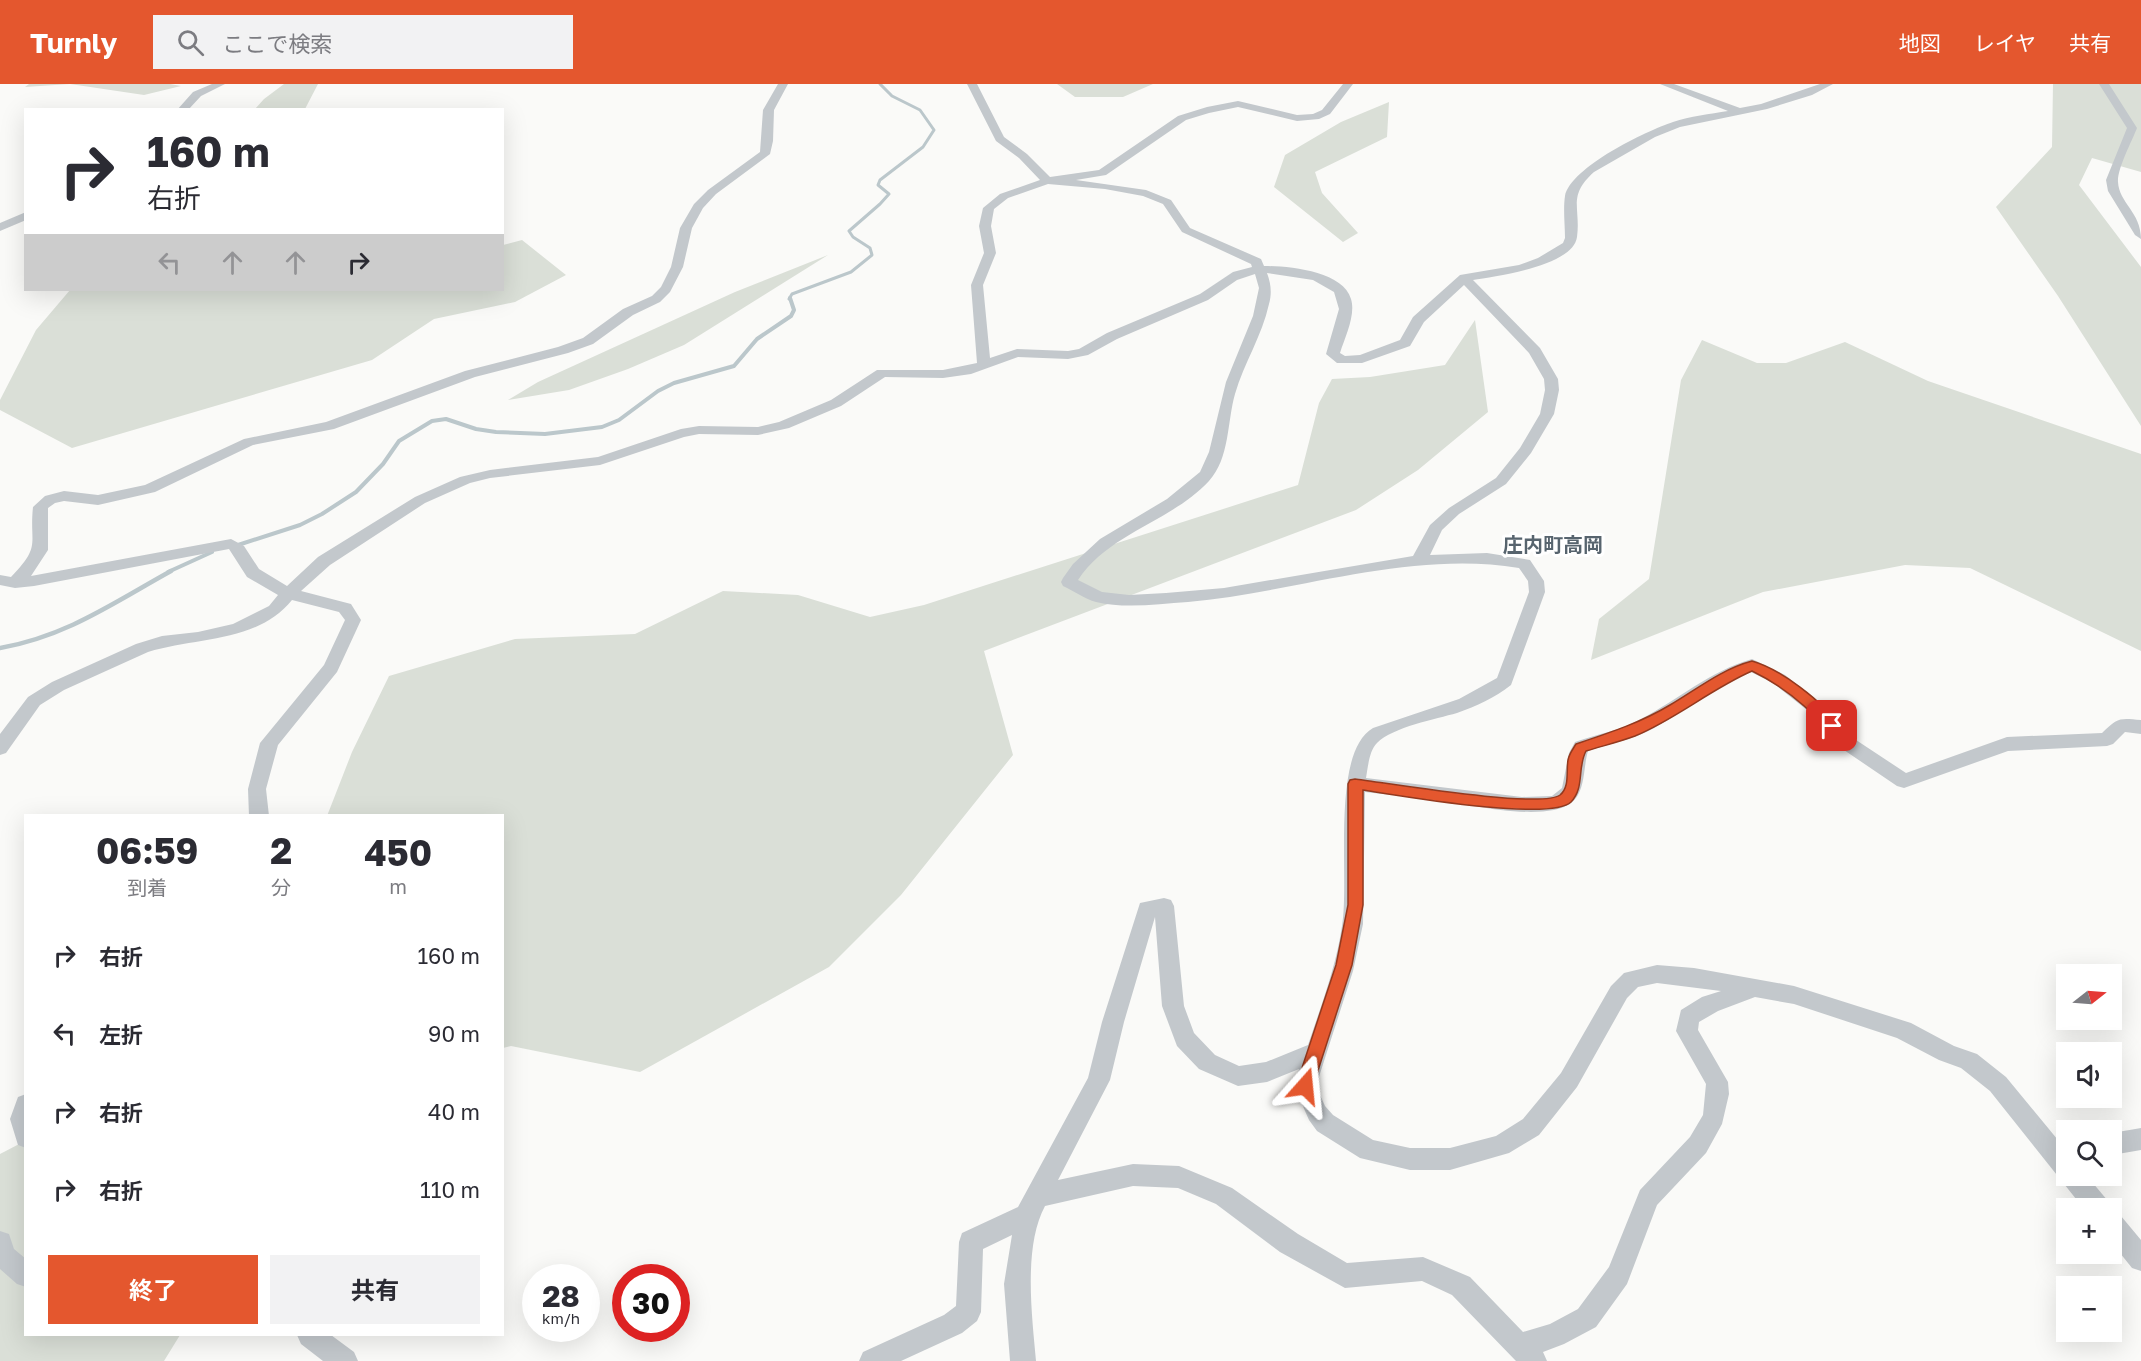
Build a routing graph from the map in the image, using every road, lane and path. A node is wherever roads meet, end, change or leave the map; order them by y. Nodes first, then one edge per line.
1 (220, 84) edge
2 (783, 84) edge
3 (972, 84) edge
4 (1348, 84) edge
5 (1665, 84) edge
6 (1828, 84) edge
7 (2104, 84) edge
8 (184, 108) edge
9 (1740, 112) junction
10 (1047, 181) junction
11 (24, 216) edge
12 (0, 227) edge
13 (2141, 235) edge
14 (1258, 269) junction
15 (1464, 278) junction
16 (984, 365) junction
17 (1419, 560) junction
18 (7, 582) edge
19 (288, 594) junction
20 (2141, 727) edge
21 (0, 748) edge
22 (1355, 784) junction
23 (259, 814) edge
24 (1754, 988) junction
25 (1316, 1052) junction
26 (24, 1112) edge
27 (24, 1128) edge
28 (2141, 1140) edge
29 (2122, 1143) edge
30 (2056, 1155) edge
31 (2080, 1186) edge
32 (2090, 1198) edge
33 (1032, 1206) junction
34 (2122, 1236) edge
35 (0, 1243) edge
36 (2141, 1259) edge
37 (24, 1273) edge
38 (311, 1336) edge
39 (1526, 1353) edge
40 (345, 1361) edge
41 (872, 1361) edge
42 (1023, 1361) edge

1 - 8 street
2 - 18 street
3 - 10 street
4 - 10 street
5 - 9 street
6 - 9 street
7 - 13 street
9 - 15 street
10 - 14 street
10 - 16 street
11 - 12 street
14 - 15 street
14 - 16 street
14 - 17 street
15 - 17 street
16 - 19 street
17 - 22 street
18 - 19 street
19 - 21 street
19 - 23 street
20 - 22 street
22 - 25 street
24 - 25 street
24 - 30 street
24 - 39 street
25 - 33 street
26 - 27 street
28 - 29 street
31 - 32 street
33 - 39 street
33 - 41 street
33 - 42 street
34 - 36 street
35 - 37 street
38 - 40 street

